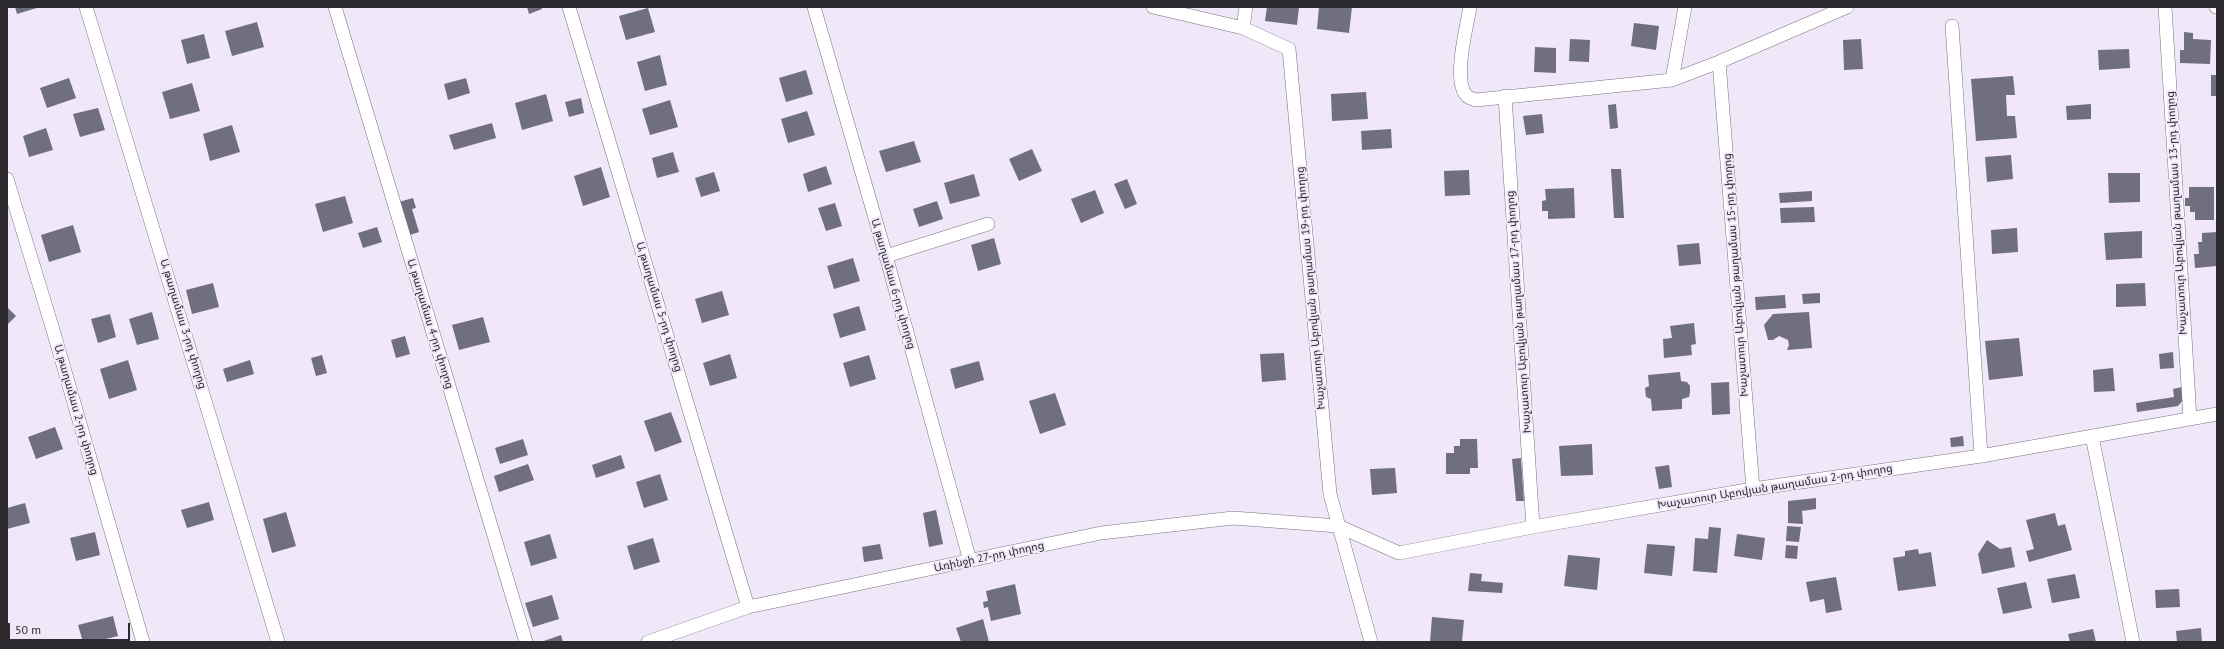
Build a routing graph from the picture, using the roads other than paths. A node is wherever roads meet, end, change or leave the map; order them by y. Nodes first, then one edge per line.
1 (86, 7) edge
2 (335, 7) edge
3 (569, 7) edge
4 (814, 7) edge
5 (1153, 7) edge
6 (1246, 7) edge
7 (1470, 7) edge
8 (1685, 7) edge
9 (1847, 7) edge
10 (2165, 7) edge
11 (1952, 26) dead end
12 (1243, 28) junction
13 (1720, 62) junction
14 (1672, 80) junction
15 (1505, 96) junction
16 (7, 179) edge
17 (988, 224) dead end
18 (886, 256) junction
19 (2217, 414) edge
20 (2190, 419) junction
21 (2092, 436) junction
22 (1980, 456) junction
23 (1753, 489) junction
24 (1338, 526) junction
25 (1533, 527) junction
26 (970, 561) junction
27 (748, 606) junction
28 (143, 642) edge
29 (278, 642) edge
30 (526, 642) edge
31 (648, 642) edge
32 (1371, 642) edge
33 (2133, 642) edge

1 - 29 street, Ա թաղամաս 3-րդ փողոց
2 - 30 street, Ա թաղամաս 4-րդ փողոց
3 - 27 street, Ա թաղամաս 5-րդ փողոց
4 - 18 street, Ա թաղամաս 6-րդ փողոց
5 - 12 street
6 - 12 street
7 - 15 street
8 - 14 street
9 - 13 street
10 - 20 street, Խաչատուր Աբովյան թաղամաս 13-րդ փողոց
11 - 22 street
12 - 24 street, Խաչատուր Աբովյան թաղամաս 19-րդ փողոց
13 - 14 street
13 - 23 street, Խաչատուր Աբովյան թաղամաս 15-րդ փողոց
14 - 15 street
15 - 25 street, Խաչատուր Աբովյան թաղամաս 17-րդ փողոց
16 - 28 street, Ա թաղամաս 2-րդ փողոց
17 - 18 street
18 - 26 street, Ա թաղամաս 6-րդ փողոց
19 - 20 street, Խաչատուր Աբովյան թաղամաս 2-րդ փողոց
20 - 21 street, Խաչատուր Աբովյան թաղամաս 2-րդ փողոց
21 - 22 street, Խաչատուր Աբովյան թաղամաս 2-րդ փողոց
21 - 33 street
22 - 23 street, Խաչատուր Աբովյան թաղամաս 2-րդ փողոց
23 - 25 street, Խաչատուր Աբովյան թաղամաս 2-րդ փողոց
24 - 25 street, Խաչատուր Աբովյան թաղամաս 2-րդ փողոց
24 - 26 street, Առինջի 27-րդ փողոց
24 - 32 street, Խաչատուր Աբովյան թաղամաս 19-րդ փողոց
26 - 27 street, Առինջի 27-րդ փողոց
27 - 31 street, Առինջի 27-րդ փողոց

